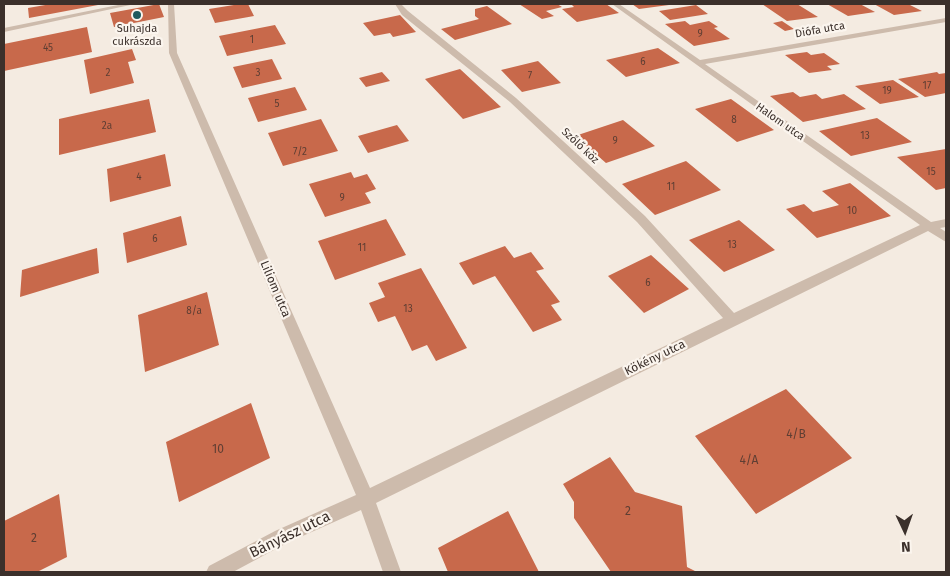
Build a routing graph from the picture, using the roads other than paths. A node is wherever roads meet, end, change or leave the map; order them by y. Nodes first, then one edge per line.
1 (132, 4) edge
2 (171, 4) edge
3 (398, 4) edge
4 (615, 4) edge
5 (946, 20) edge
6 (4, 30) edge
7 (697, 63) junction
8 (946, 223) edge
9 (929, 226) junction
10 (946, 238) edge
11 (732, 320) junction
12 (366, 500) junction
13 (215, 572) edge
14 (392, 572) edge

1 - 6 street
2 - 12 street, Liliom utca
3 - 11 street, Szőlő köz
4 - 7 street, Halom utca
5 - 7 street, Diófa utca
7 - 9 street, Halom utca
8 - 9 street, Kökény utca
9 - 10 street, Halom utca
9 - 11 street, Kökény utca
11 - 12 street, Kökény utca
12 - 13 street, Bányász utca
12 - 14 street, Liliom utca

